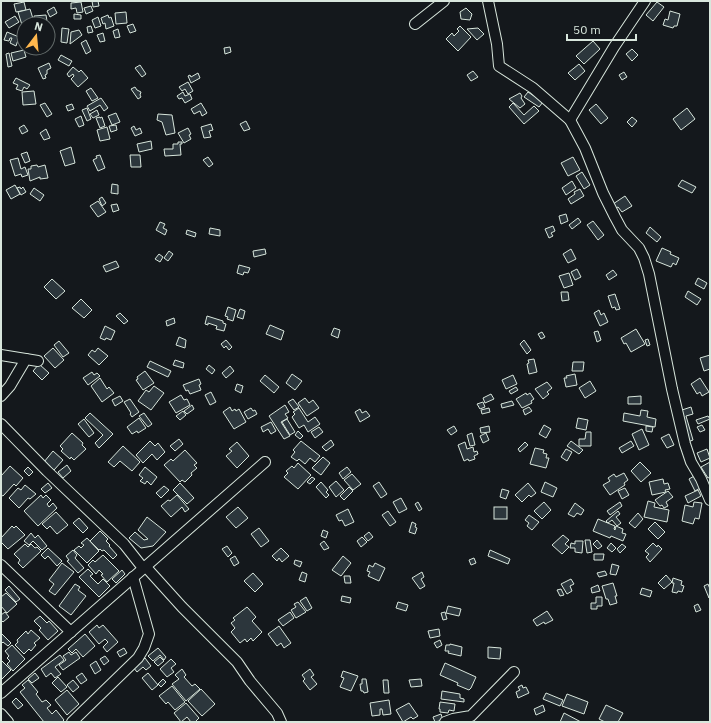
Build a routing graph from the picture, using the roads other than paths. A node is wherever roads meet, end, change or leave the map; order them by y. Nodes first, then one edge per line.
1 (444, 1) edge
2 (488, 1) edge
3 (645, 1) edge
4 (415, 24) dead end
5 (570, 120) junction
6 (1, 355) edge
7 (26, 359) junction
8 (38, 361) dead end
9 (1, 396) edge
10 (1, 424) edge
11 (265, 462) dead end
12 (710, 500) edge
13 (1, 565) edge
14 (144, 567) junction
15 (133, 577) junction
16 (71, 632) junction
17 (514, 672) dead end
18 (1, 693) edge
19 (1, 714) edge
20 (474, 719) edge
21 (8, 722) edge
22 (72, 722) edge
23 (281, 722) edge
24 (445, 722) edge

1 - 4 street
2 - 5 street
3 - 5 street
5 - 12 street
6 - 7 street
7 - 8 street
7 - 9 street
10 - 14 street
11 - 14 street
13 - 16 street
14 - 15 street
14 - 23 street
15 - 16 street
15 - 22 street
16 - 18 street
17 - 20 street
19 - 21 street
20 - 24 street

